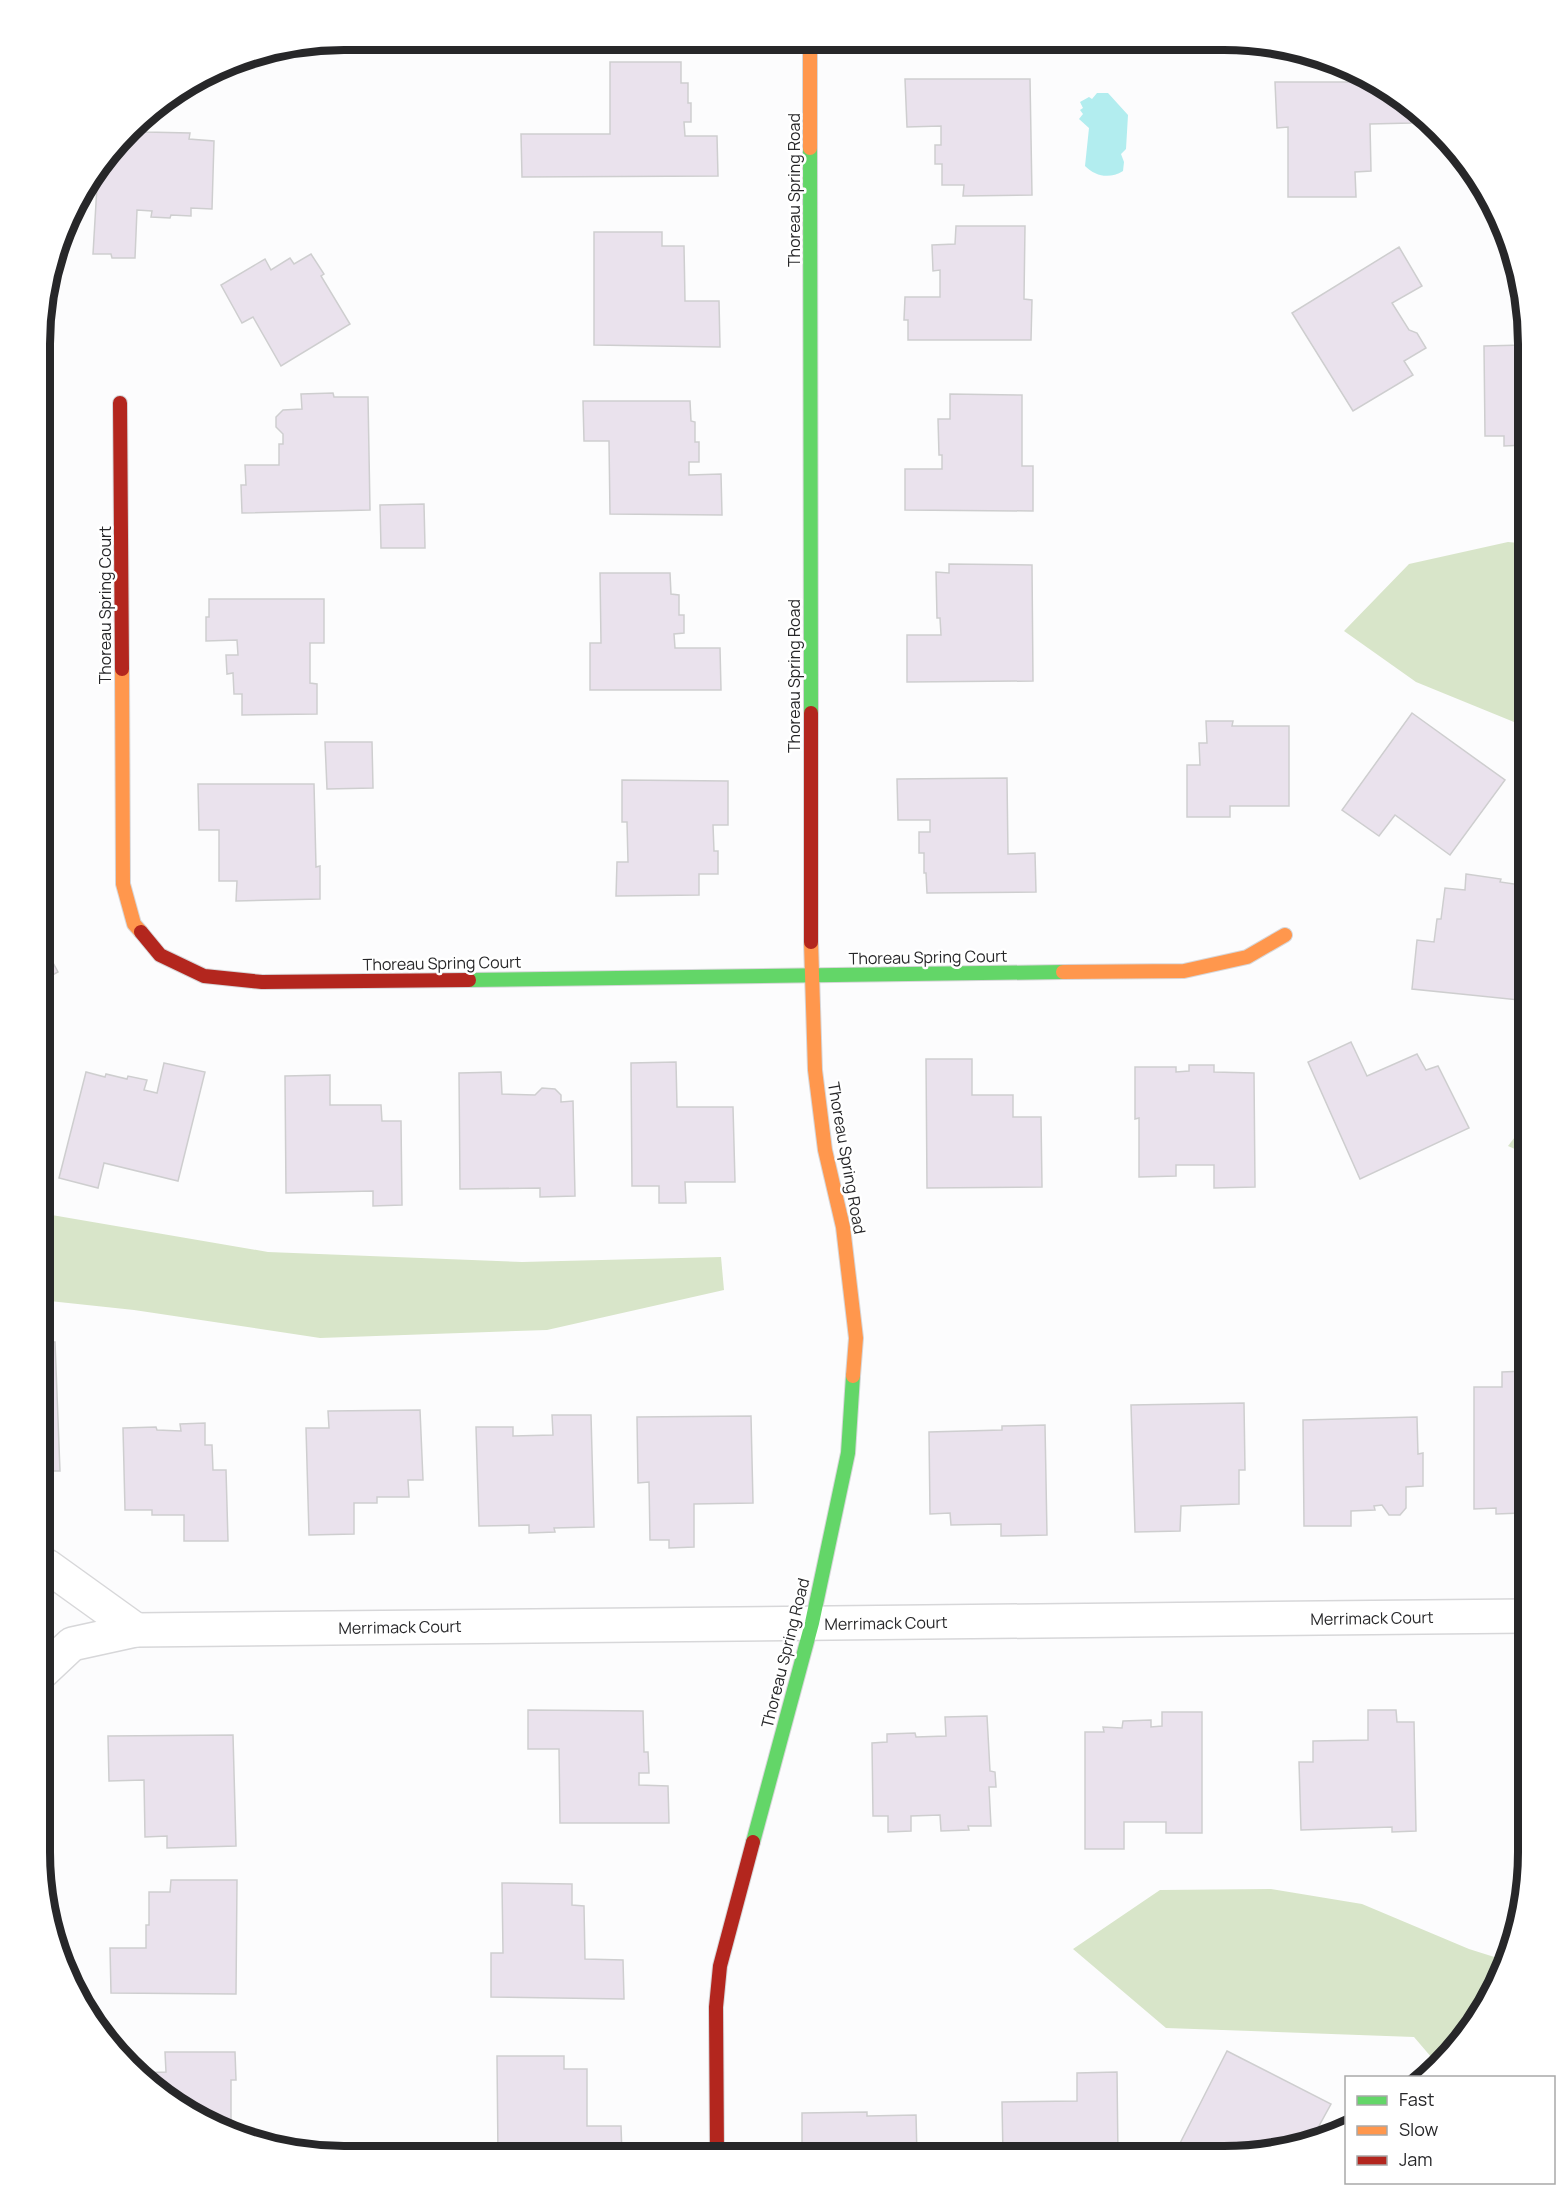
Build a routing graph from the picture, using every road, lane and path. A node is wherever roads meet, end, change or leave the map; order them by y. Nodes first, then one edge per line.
1 (810, 50) edge
2 (120, 402) dead end
3 (1285, 935) dead end
4 (811, 974) junction
5 (50, 1568) edge
6 (1518, 1616) edge
7 (812, 1623) junction
8 (136, 1630) junction
9 (50, 1664) edge
10 (717, 2146) edge

1 - 4 street, Thoreau Spring Road
2 - 4 street, Thoreau Spring Court
3 - 4 street, Thoreau Spring Court
4 - 7 street, Thoreau Spring Road
5 - 8 street
6 - 7 street, Merrimack Court
7 - 8 street, Merrimack Court
7 - 10 street, Thoreau Spring Road
8 - 9 street, Merrimack Court

